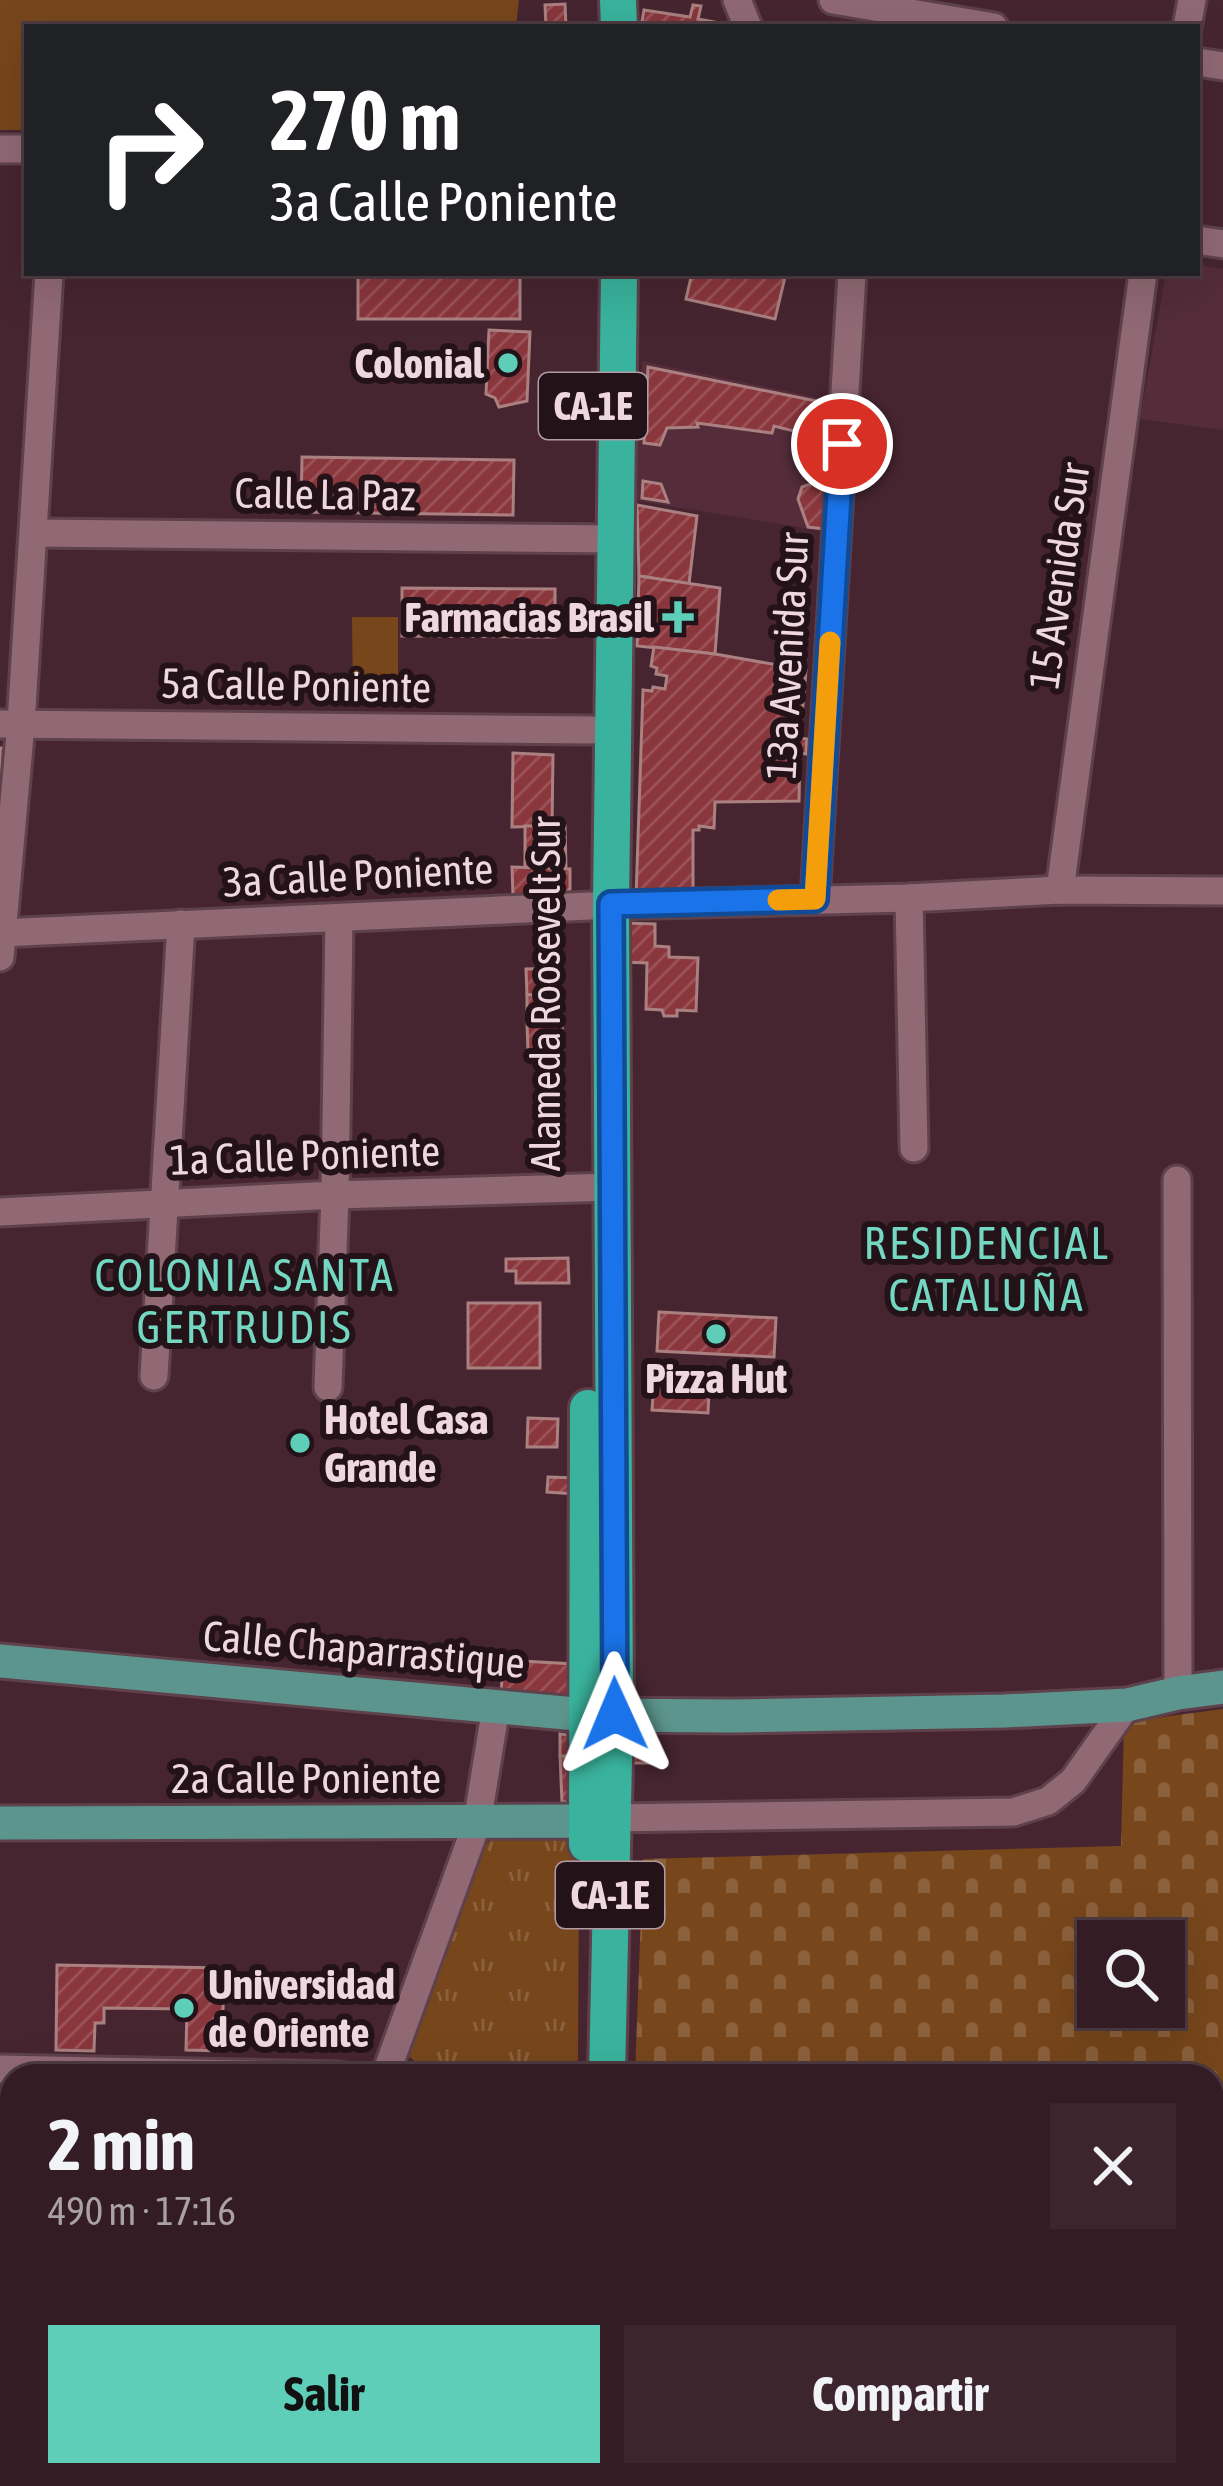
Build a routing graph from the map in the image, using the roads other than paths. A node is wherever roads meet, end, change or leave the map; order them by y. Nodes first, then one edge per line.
1 (833, 0) edge
2 (881, 12) edge
3 (971, 24) edge
4 (49, 276) edge
5 (595, 276) edge
6 (619, 276) edge
7 (852, 276) edge
8 (1143, 276) edge
9 (34, 533) junction
10 (604, 539) junction
11 (11, 724) edge
12 (592, 730) junction
13 (1060, 890) junction
14 (1223, 891) edge
15 (909, 898) junction
16 (815, 899) junction
17 (599, 905) junction
18 (339, 919) junction
19 (181, 924) junction
20 (1, 941) edge
21 (914, 1148) dead end
22 (1178, 1180) dead end
23 (602, 1188) junction
24 (335, 1195) junction
25 (164, 1202) junction
26 (0, 1212) edge
27 (154, 1376) dead end
28 (328, 1387) dead end
29 (0, 1661) edge
30 (1223, 1687) edge
31 (1178, 1693) junction
32 (1127, 1705) junction
33 (496, 1707) junction
34 (601, 1714) junction
35 (603, 1821) junction
36 (0, 1823) edge
37 (478, 1823) junction
38 (389, 2064) edge
39 (591, 2064) edge
40 (607, 2064) edge

1 - 2 street
2 - 3 street
4 - 9 street
5 - 10 highway, Alameda Roosevelt Sur / CA-1E
6 - 10 highway, Alameda Roosevelt Sur / CA-1E
7 - 16 street, 13a Avenida Sur
8 - 13 street, 15 Avenida Sur
9 - 10 street, Calle La Paz
9 - 11 street
10 - 12 highway, Alameda Roosevelt Sur / CA-1E
10 - 17 highway, Alameda Roosevelt Sur / CA-1E
11 - 12 street, 5a Calle Poniente
11 - 20 street
12 - 17 highway, Alameda Roosevelt Sur / CA-1E
13 - 14 street, 3a Calle Poniente
13 - 15 street, 3a Calle Poniente
15 - 16 street, 3a Calle Poniente
15 - 21 street
16 - 17 street, 3a Calle Poniente
17 - 18 street, 3a Calle Poniente
17 - 23 highway, Alameda Roosevelt Sur / CA-1E
18 - 19 street, 3a Calle Poniente
18 - 24 street
19 - 20 street, 3a Calle Poniente
19 - 25 street
22 - 31 street
23 - 24 street, 1a Calle Poniente
23 - 34 highway, Alameda Roosevelt Sur / CA-1E
24 - 25 street, 1a Calle Poniente
24 - 28 street
25 - 26 street, 1a Calle Poniente
25 - 27 street
29 - 33 main road, Calle Chaparrastique
30 - 31 main road, Calle Chaparrastique
31 - 32 main road, Calle Chaparrastique
32 - 34 main road, Calle Chaparrastique
32 - 35 street, 2a Calle Poniente
33 - 34 main road, Calle Chaparrastique
33 - 37 street
34 - 35 highway, CA-1E
35 - 37 main road, 2a Calle Poniente
35 - 39 highway, CA-1E
35 - 40 highway, CA-1E
36 - 37 main road, 2a Calle Poniente
37 - 38 street

